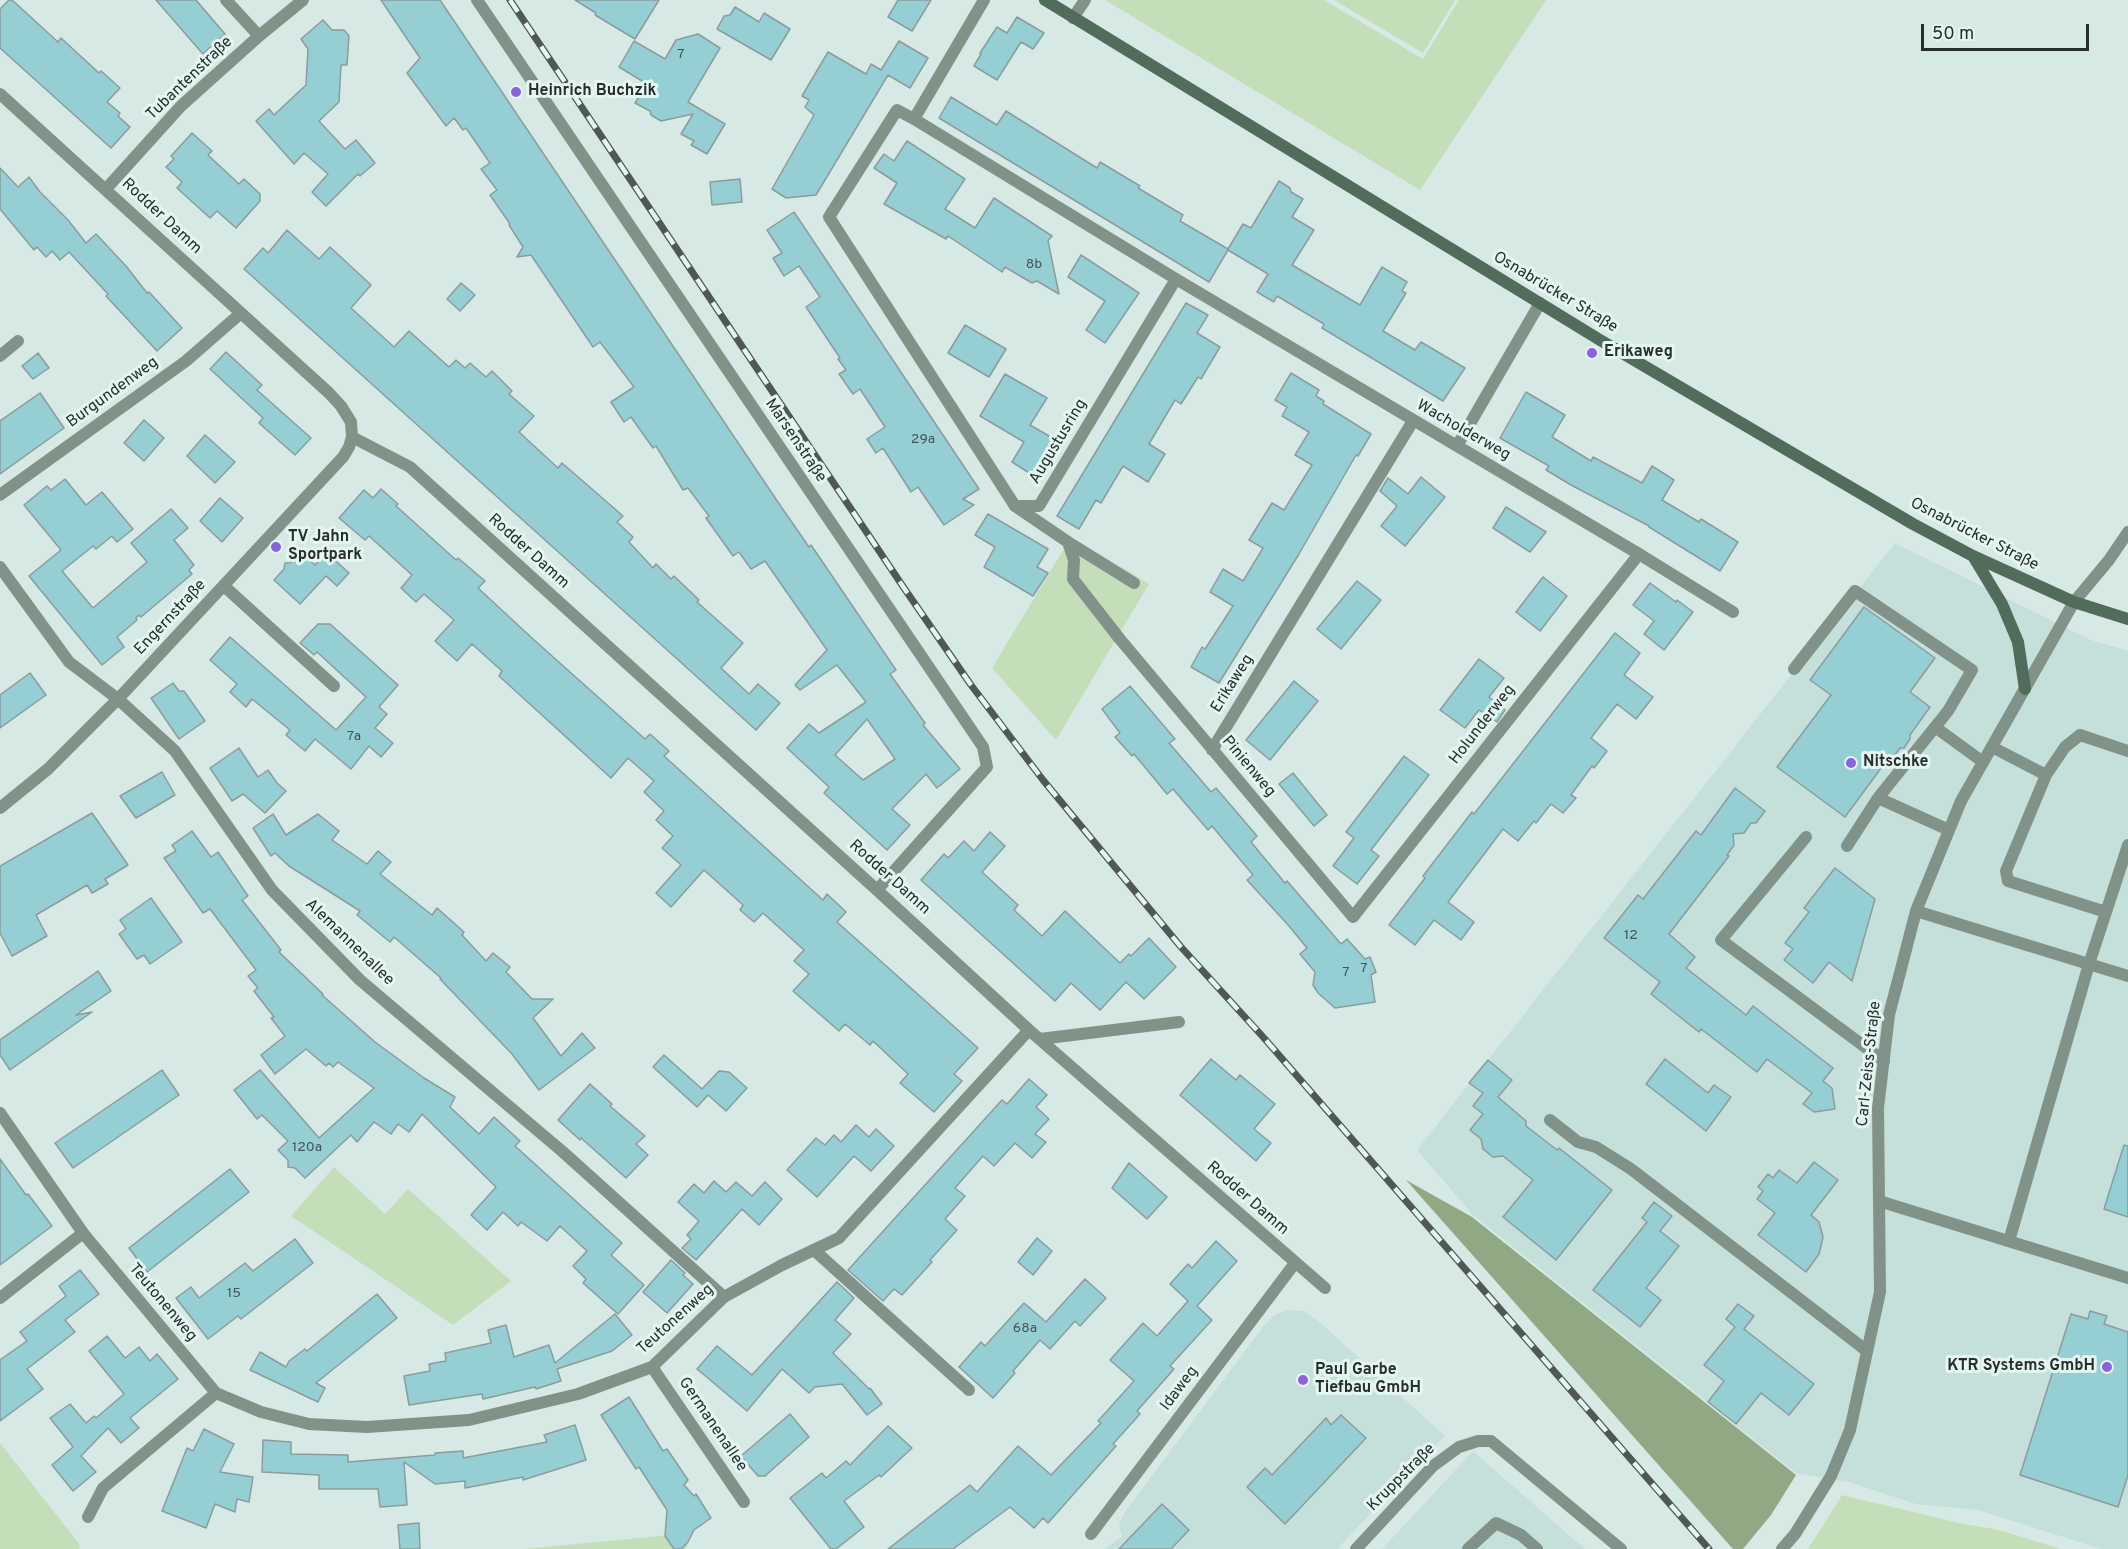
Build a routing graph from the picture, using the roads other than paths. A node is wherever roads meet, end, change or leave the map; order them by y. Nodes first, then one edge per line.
1 (226, 0) edge
2 (303, 0) edge
3 (477, 0) edge
4 (984, 0) edge
5 (1044, 0) edge
6 (1085, 0) edge
7 (1074, 18) junction
8 (259, 36) junction
9 (0, 94) edge
10 (914, 119) junction
11 (106, 189) junction
12 (1176, 279) junction
13 (1540, 303) junction
14 (241, 313) junction
15 (18, 341) dead end
16 (0, 356) edge
17 (1413, 421) junction
18 (352, 437) junction
19 (1457, 446) junction
20 (0, 495) edge
21 (1015, 506) junction
22 (2128, 532) edge
23 (1068, 542) junction
24 (1639, 554) junction
25 (1973, 556) junction
26 (0, 567) edge
27 (1134, 583) dead end
28 (224, 586) junction
29 (2074, 602) junction
30 (1733, 612) dead end
31 (2128, 619) edge
32 (1794, 669) dead end
33 (334, 686) dead end
34 (2025, 689) junction
35 (118, 699) junction
36 (1935, 727) junction
37 (1992, 747) junction
38 (1212, 750) junction
39 (2128, 751) edge
40 (1983, 762) junction
41 (2046, 776) junction
42 (1878, 798) junction
43 (0, 808) edge
44 (1949, 830) junction
45 (1806, 837) dead end
46 (2128, 845) edge
47 (1846, 846) dead end
48 (877, 890) junction
49 (1916, 911) junction
50 (2106, 912) junction
51 (1353, 917) joint
52 (2089, 964) junction
53 (2128, 976) edge
54 (1179, 1022) dead end
55 (1029, 1030) junction
56 (1040, 1039) junction
57 (1884, 1061) junction
58 (0, 1113) edge
59 (1551, 1120) dead end
60 (1879, 1201) junction
61 (83, 1233) junction
62 (2009, 1241) junction
63 (814, 1250) junction
64 (1295, 1263) junction
65 (2128, 1278) edge
66 (1325, 1288) dead end
67 (724, 1297) junction
68 (0, 1298) edge
69 (1868, 1351) junction
70 (652, 1367) junction
71 (969, 1390) dead end
72 (216, 1393) junction
73 (744, 1502) dead end
74 (88, 1517) dead end
75 (1091, 1534) dead end
76 (1356, 1549) edge
77 (1468, 1549) edge
78 (1537, 1549) edge
79 (1622, 1549) edge
80 (1782, 1549) edge

1 - 8 street
2 - 8 street, Tubantenstraße
3 - 48 street, Marsenstraße
4 - 10 street
5 - 7 main road, Osnabrücker Straße
6 - 7 street
7 - 13 main road, Osnabrücker Straße
8 - 11 street, Tubantenstraße
9 - 11 street, Rodder Damm
10 - 12 street
10 - 21 street
11 - 14 street, Rodder Damm
12 - 17 street, Wacholderweg
12 - 21 street, Augustusring
13 - 19 street
13 - 25 main road, Osnabrücker Straße
14 - 18 street, Rodder Damm
14 - 20 street, Burgundenweg
15 - 16 street
17 - 19 street, Wacholderweg
17 - 38 street, Erikaweg
18 - 28 street, Engernstraße
18 - 48 street, Rodder Damm
19 - 24 street, Wacholderweg
21 - 23 street
22 - 29 street, Carl-Zeiss-Straße
23 - 27 street
23 - 38 street, Pinienweg
24 - 30 street, Wacholderweg
24 - 51 street, Holunderweg
25 - 29 main road, Osnabrücker Straße
25 - 34 main road
26 - 35 street, Alemannenallee
28 - 33 street
28 - 35 street, Engernstraße
29 - 31 main road, Osnabrücker Straße
29 - 34 street, Carl-Zeiss-Straße
32 - 36 street
34 - 37 street, Carl-Zeiss-Straße
35 - 43 street, Engernstraße
35 - 67 street, Alemannenallee
36 - 40 street
36 - 42 street
37 - 40 street, Carl-Zeiss-Straße
37 - 41 street
38 - 51 street, Pinienweg
39 - 41 street
40 - 44 street, Carl-Zeiss-Straße
41 - 50 street
42 - 44 street
42 - 47 street
44 - 49 street, Carl-Zeiss-Straße
45 - 57 street
46 - 50 street
48 - 55 street, Rodder Damm
49 - 52 street
49 - 57 street, Carl-Zeiss-Straße
50 - 52 street
52 - 53 street
52 - 62 street
54 - 56 street
55 - 56 street, Rodder Damm
55 - 63 street, Teutonenweg
56 - 64 street, Rodder Damm
57 - 60 street, Carl-Zeiss-Straße
58 - 61 street, Teutonenweg
59 - 69 street
60 - 62 street
60 - 69 street, Carl-Zeiss-Straße
61 - 68 street
61 - 72 street, Teutonenweg
62 - 65 street
63 - 67 street, Teutonenweg
63 - 71 street
64 - 66 street, Rodder Damm
64 - 75 street, Idaweg
67 - 70 street, Teutonenweg
69 - 80 street, Carl-Zeiss-Straße
70 - 72 street, Teutonenweg
70 - 73 street, Germanenallee
72 - 74 street
76 - 79 street, Kruppstraße
77 - 78 street

